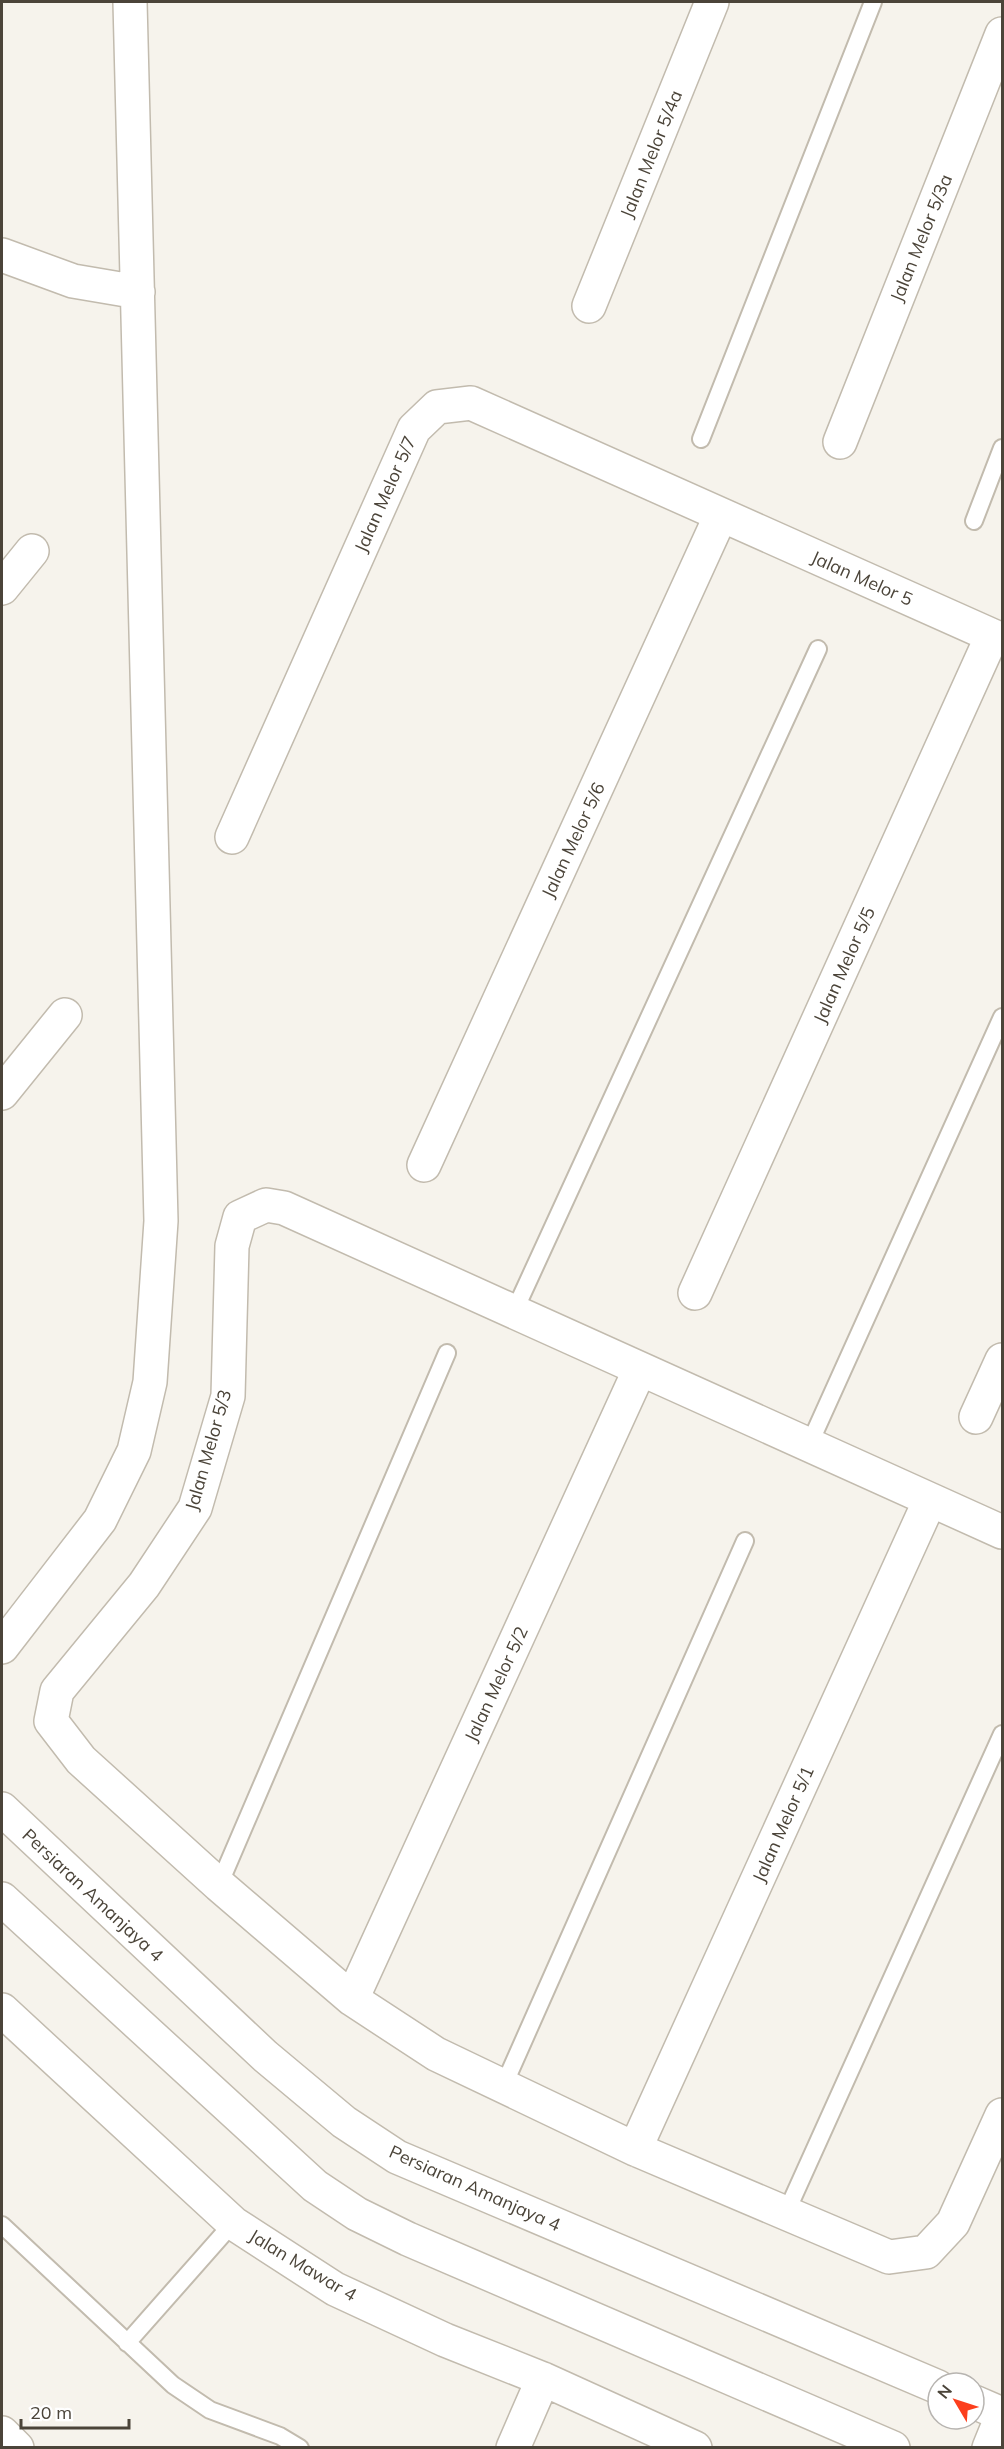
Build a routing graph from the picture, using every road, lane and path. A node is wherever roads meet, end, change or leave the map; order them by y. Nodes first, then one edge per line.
1 (130, 2) edge
2 (712, 2) edge
3 (873, 2) edge
4 (1002, 34) edge
5 (2, 255) edge
6 (138, 292) junction
7 (589, 306) dead end
8 (701, 439) dead end
9 (840, 442) dead end
10 (1002, 447) edge
11 (722, 515) junction
12 (974, 521) dead end
13 (32, 551) dead end
14 (2, 588) edge
15 (997, 638) edge
16 (818, 649) dead end
17 (232, 837) dead end
18 (65, 1015) dead end
19 (1002, 1017) edge
20 (2, 1093) edge
21 (424, 1165) dead end
22 (695, 1293) dead end
23 (514, 1312) junction
24 (447, 1353) dead end
25 (1002, 1360) edge
26 (640, 1369) junction
27 (976, 1417) dead end
28 (809, 1445) junction
29 (930, 1500) junction
30 (1002, 1532) edge
31 (745, 1541) dead end
32 (2, 1647) edge
33 (1002, 1734) edge
34 (2, 1809) edge
35 (219, 1885) junction
36 (2, 1899) edge
37 (352, 1999) junction
38 (2, 2010) edge
39 (503, 2087) junction
40 (1002, 2115) edge
41 (635, 2149) junction
42 (786, 2213) junction
43 (233, 2223) junction
44 (2, 2225) edge
45 (127, 2343) junction
46 (543, 2379) junction
47 (926, 2382) edge
48 (986, 2408) edge
49 (1002, 2415) edge
50 (2, 2433) edge
51 (691, 2447) edge
52 (16, 2448) edge
53 (300, 2448) edge
54 (513, 2448) edge
55 (893, 2448) edge
56 (989, 2448) edge

1 - 6 street
2 - 7 street, Jalan Melor 5/4a
3 - 8 lane
4 - 9 street, Jalan Melor 5/3a
5 - 6 street
6 - 32 street
10 - 12 lane
11 - 15 street, Jalan Melor 5
11 - 17 street, Jalan Melor 5/7
11 - 21 street, Jalan Melor 5/6
13 - 14 street
15 - 22 street, Jalan Melor 5/5
16 - 23 lane
18 - 20 street
19 - 28 lane
23 - 26 street
23 - 35 street, Jalan Melor 5/3
24 - 35 lane
25 - 27 street
26 - 28 street
26 - 37 street, Jalan Melor 5/2
28 - 29 street
29 - 30 street
29 - 41 street, Jalan Melor 5/1
31 - 39 lane
33 - 42 lane
34 - 47 street, Persiaran Amanjaya 4
35 - 37 street
36 - 55 street
37 - 39 street
38 - 43 street, Jalan Mawar 4
39 - 41 street
40 - 42 street
41 - 42 street
43 - 45 lane
43 - 46 street, Jalan Mawar 4
44 - 45 lane
45 - 53 lane
46 - 51 street, Jalan Mawar 4
46 - 54 street
48 - 49 street
49 - 56 street
50 - 52 street

